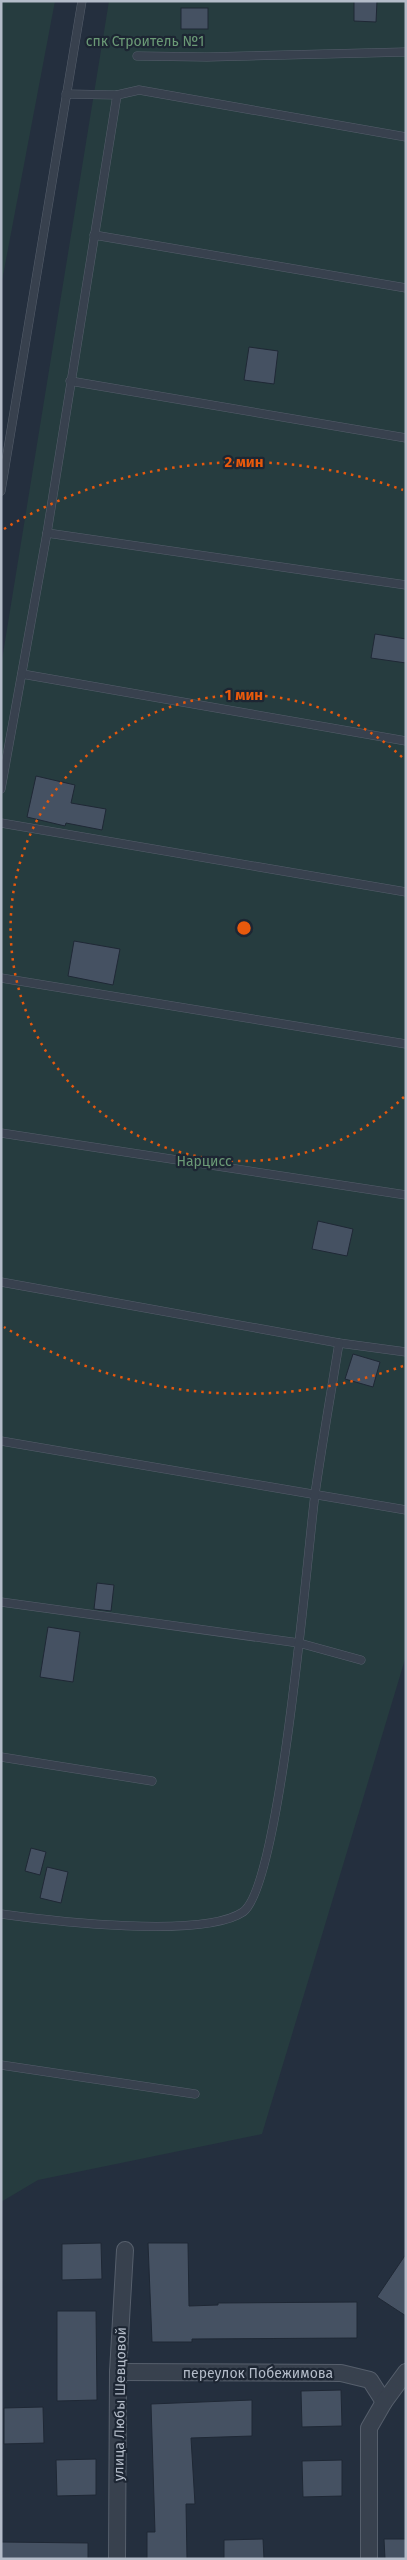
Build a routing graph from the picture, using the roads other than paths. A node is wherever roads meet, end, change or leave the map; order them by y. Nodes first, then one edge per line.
1 (82, 1) edge
2 (406, 52) edge
3 (137, 56) dead end
4 (66, 94) junction
5 (117, 95) junction
6 (406, 137) edge
7 (94, 235) junction
8 (406, 288) edge
9 (70, 381) junction
10 (406, 438) edge
11 (1, 491) edge
12 (47, 532) junction
13 (406, 586) edge
14 (22, 674) junction
15 (406, 742) edge
16 (1, 789) edge
17 (1, 823) edge
18 (406, 892) edge
19 (1, 978) edge
20 (406, 1044) edge
21 (1, 1133) edge
22 (406, 1195) edge
23 (1, 1282) edge
24 (339, 1343) junction
25 (406, 1352) edge
26 (1, 1442) edge
27 (315, 1495) junction
28 (406, 1510) edge
29 (1, 1602) edge
30 (299, 1643) junction
31 (361, 1660) dead end
32 (1, 1757) edge
33 (152, 1781) dead end
34 (1, 1914) edge
35 (1, 2065) edge
36 (195, 2094) dead end
37 (125, 2250) dead end
38 (118, 2372) junction
39 (406, 2372) edge
40 (384, 2402) junction
41 (117, 2559) edge
42 (369, 2559) edge

1 - 4 lane
2 - 3 lane
4 - 5 lane
4 - 11 lane
5 - 6 lane
5 - 7 lane
7 - 8 lane
7 - 9 lane
9 - 10 lane
9 - 12 lane
12 - 13 lane
12 - 14 lane
14 - 15 lane
14 - 16 lane
17 - 18 lane
19 - 20 lane
21 - 22 lane
23 - 24 lane
24 - 25 lane
24 - 27 lane
26 - 27 lane
27 - 28 lane
27 - 30 lane
29 - 30 lane
30 - 31 lane
30 - 34 lane
32 - 33 lane
35 - 36 lane
37 - 38 street, улица Любы Шевцовой
38 - 40 street, переулок Побежимова
38 - 41 street, улица Любы Шевцовой
39 - 40 street
40 - 42 street

